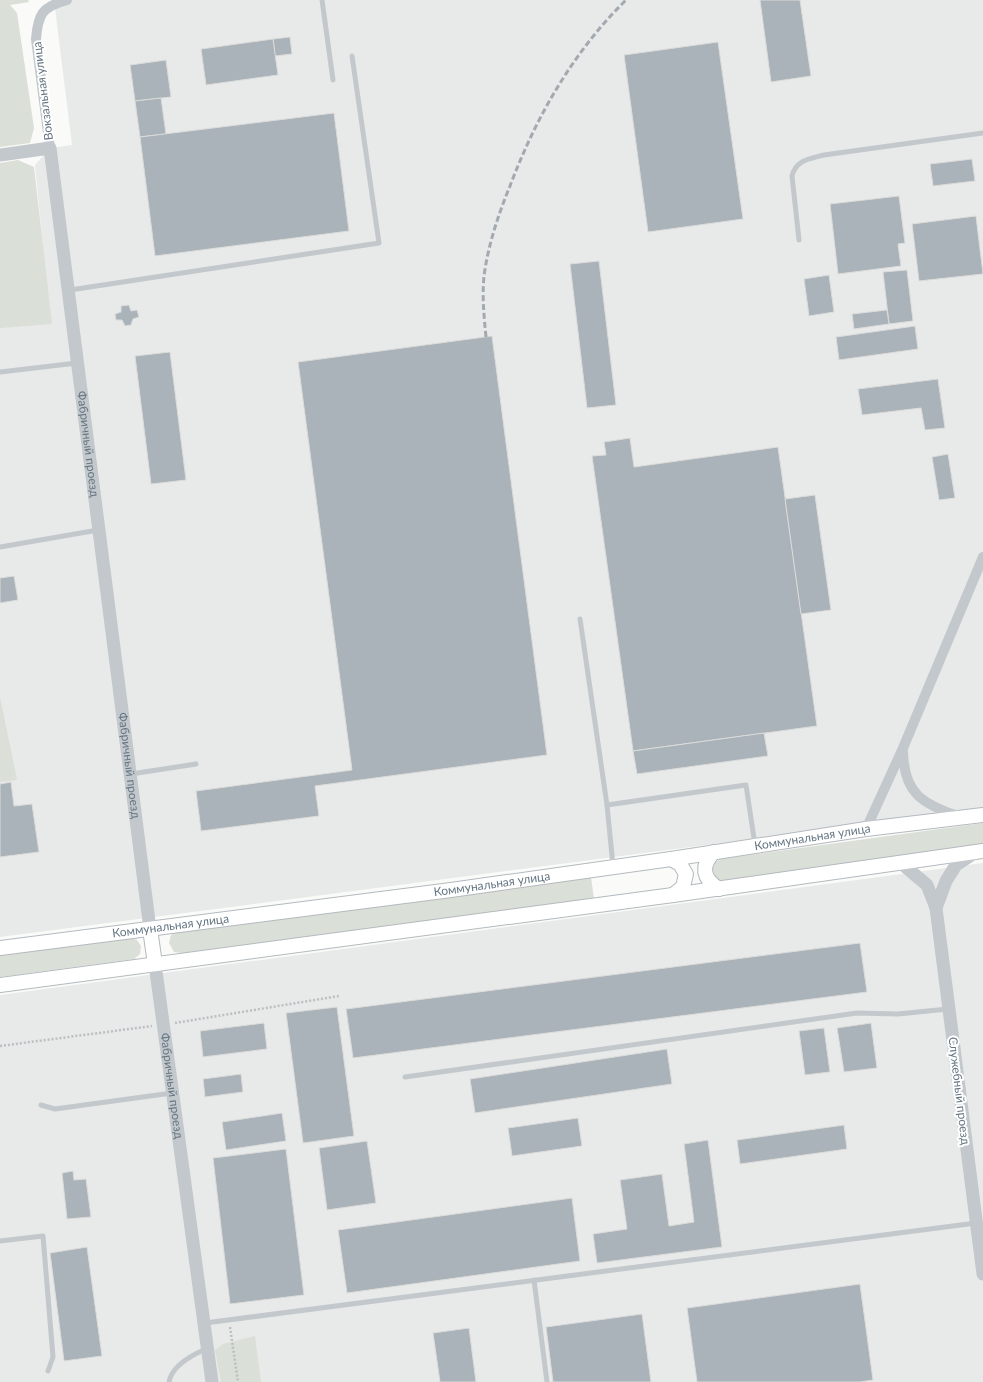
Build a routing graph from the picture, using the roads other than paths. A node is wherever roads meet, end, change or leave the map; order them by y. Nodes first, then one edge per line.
1 (67, 0) edge
2 (322, 0) edge
3 (352, 56) dead end
4 (333, 80) dead end
5 (983, 133) edge
6 (50, 148) junction
7 (0, 155) edge
8 (799, 240) dead end
9 (68, 290) junction
10 (78, 363) junction
11 (0, 372) edge
12 (99, 530) junction
13 (0, 547) edge
14 (983, 557) edge
15 (580, 619) dead end
16 (903, 748) junction
17 (196, 764) dead end
18 (130, 774) junction
19 (607, 805) junction
20 (983, 815) edge
21 (962, 818) junction
22 (866, 829) junction
23 (755, 846) junction
24 (714, 852) junction
25 (980, 854) edge
26 (671, 859) junction
27 (901, 863) junction
28 (613, 867) junction
29 (719, 889) junction
30 (673, 896) junction
31 (936, 908) junction
32 (150, 929) junction
33 (0, 948) edge
34 (155, 964) junction
35 (0, 985) edge
36 (949, 1009) junction
37 (405, 1077) dead end
38 (172, 1094) junction
39 (41, 1105) dead end
40 (976, 1223) junction
41 (0, 1241) edge
42 (983, 1274) edge
43 (534, 1280) junction
44 (204, 1323) junction
45 (207, 1348) junction
46 (48, 1371) dead end
47 (169, 1382) edge
48 (212, 1382) edge
49 (547, 1382) edge

1 - 6 street, Вокзальная улица
2 - 4 lane
3 - 9 lane
5 - 8 lane
6 - 7 street, Вокзальная улица
6 - 9 street, Фабричный проезд
9 - 10 street, Фабричный проезд
10 - 11 lane
10 - 12 street, Фабричный проезд
12 - 13 lane
12 - 18 street, Фабричный проезд
14 - 16 street
15 - 19 lane
16 - 21 street
16 - 22 street
17 - 18 lane
18 - 32 street, Фабричный проезд
19 - 23 lane
19 - 28 lane
20 - 21 main road, Коммунальная улица
21 - 22 main road, Коммунальная улица
22 - 23 main road, Коммунальная улица
23 - 24 main road, Коммунальная улица
24 - 26 main road, Коммунальная улица
24 - 29 main road
25 - 27 main road
25 - 31 street, Служебный проезд
26 - 28 main road, Коммунальная улица
26 - 30 main road
27 - 29 main road
27 - 31 street, Служебный проезд
28 - 32 main road, Коммунальная улица
29 - 30 main road
30 - 34 main road
31 - 36 street, Служебный проезд
32 - 33 main road, Коммунальная улица
32 - 34 main road, Фабричный проезд
34 - 35 main road
34 - 38 street, Фабричный проезд
36 - 37 lane
36 - 40 street, Служебный проезд
38 - 39 lane
38 - 44 street, Фабричный проезд
40 - 42 street, Служебный проезд
40 - 43 lane
41 - 46 lane
43 - 44 lane
43 - 49 lane
44 - 45 street, Фабричный проезд
45 - 47 lane
45 - 48 street, Фабричный проезд

